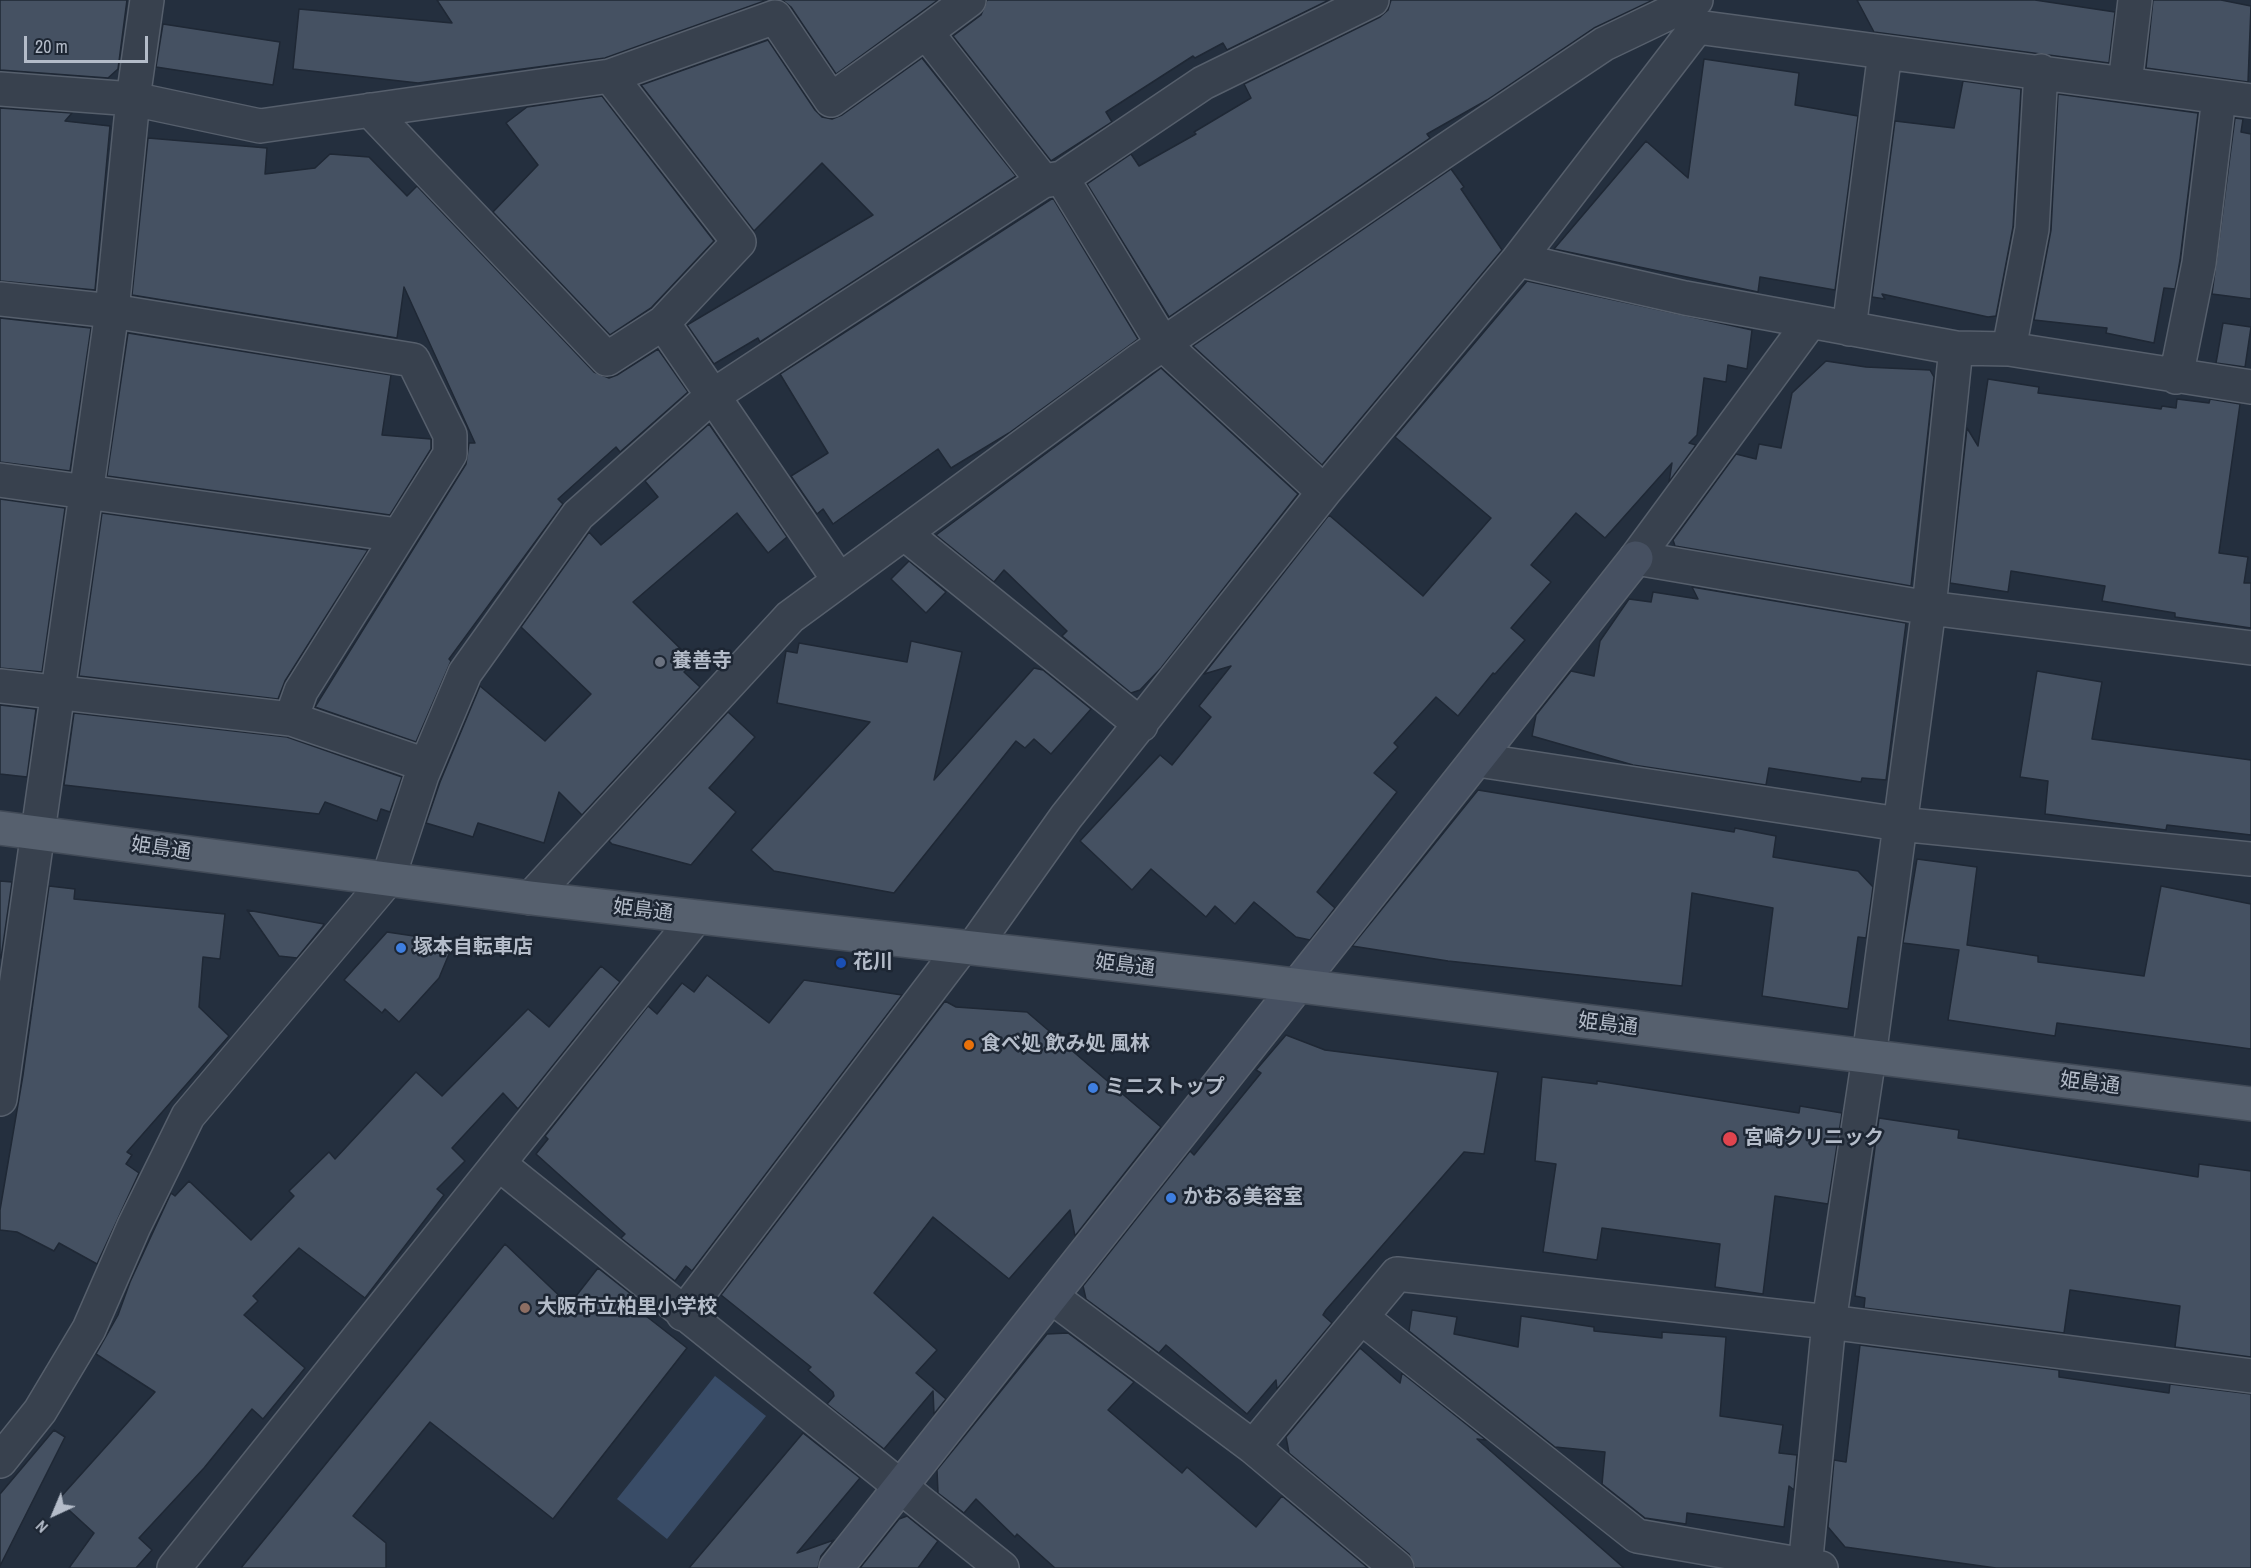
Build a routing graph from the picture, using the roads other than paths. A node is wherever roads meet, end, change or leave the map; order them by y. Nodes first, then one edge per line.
1 (147, 0) edge
2 (969, 0) edge
3 (1372, 0) edge
4 (2136, 0) edge
5 (1691, 8) edge
6 (926, 32) junction
7 (1885, 52) junction
8 (2041, 71) junction
9 (610, 76) junction
10 (2125, 84) junction
11 (0, 89) edge
12 (2218, 97) junction
13 (133, 99) junction
14 (2251, 101) edge
15 (370, 110) junction
16 (1052, 180) junction
17 (1518, 260) junction
18 (0, 299) edge
19 (112, 311) junction
20 (1810, 322) junction
21 (663, 323) junction
22 (1849, 329) junction
23 (1162, 344) junction
24 (1956, 348) junction
25 (2009, 349) junction
26 (2176, 377) junction
27 (2251, 387) edge
28 (711, 397) junction
29 (0, 480) edge
30 (86, 490) junction
31 (1324, 492) junction
32 (904, 533) junction
33 (399, 535) junction
34 (1636, 558) junction
35 (839, 580) junction
36 (1929, 608) junction
37 (2251, 648) edge
38 (0, 686) edge
39 (57, 693) junction
40 (291, 719) junction
41 (1141, 725) junction
42 (1478, 760) junction
43 (426, 765) junction
44 (1899, 824) junction
45 (0, 828) edge
46 (37, 833) junction
47 (2251, 859) edge
48 (388, 879) junction
49 (531, 898) junction
50 (696, 917) junction
51 (967, 947) junction
52 (1295, 986) junction
53 (1869, 1057) junction
54 (0, 1099) edge
55 (2251, 1104) edge
56 (499, 1164) junction
57 (1052, 1297) junction
58 (683, 1314) junction
59 (1361, 1317) junction
60 (1829, 1322) junction
61 (2251, 1376) edge
62 (1253, 1447) junction
63 (0, 1461) edge
64 (900, 1488) junction
65 (1811, 1567) edge
66 (174, 1568) edge
67 (836, 1568) edge
68 (1002, 1568) edge
69 (1398, 1568) edge

1 - 13 street
2 - 6 street
3 - 16 street
4 - 10 street
5 - 7 street
5 - 17 street
5 - 23 street
6 - 9 street
6 - 16 street
7 - 8 street
7 - 22 street
8 - 10 street
8 - 25 street
9 - 15 street
9 - 21 street
10 - 12 street
11 - 13 street
12 - 14 street
12 - 26 street
13 - 15 street
13 - 19 street
15 - 21 street
16 - 23 street
16 - 28 street
17 - 20 street
17 - 31 street
18 - 19 street
19 - 30 street
19 - 33 street
20 - 22 street
20 - 34 street
21 - 28 street
22 - 24 street
23 - 31 street
23 - 32 street
24 - 25 street
24 - 36 street
25 - 26 street
26 - 27 street
28 - 35 street
28 - 43 street
29 - 30 street
30 - 33 street
30 - 39 street
31 - 41 street
32 - 35 street
32 - 41 street
33 - 40 street
34 - 36 street
34 - 42 street
35 - 49 street
36 - 37 street
36 - 44 street
38 - 39 street
39 - 40 street
39 - 46 street
40 - 43 street
41 - 51 street
42 - 44 street
42 - 52 street
43 - 48 street
44 - 47 street
44 - 53 street
45 - 46 main road, 姫島通
46 - 48 main road, 姫島通
46 - 54 street
48 - 49 main road, 姫島通
48 - 63 street
49 - 50 main road, 姫島通
50 - 51 main road, 姫島通
50 - 56 street
51 - 52 main road, 姫島通
51 - 58 street
52 - 53 main road, 姫島通
52 - 57 street
53 - 55 main road, 姫島通
53 - 60 street
56 - 58 street
56 - 66 street
57 - 62 street
57 - 64 street
58 - 64 street
59 - 60 street
59 - 62 street
59 - 65 street
60 - 61 street
60 - 65 street
62 - 69 street
64 - 67 street
64 - 68 street

